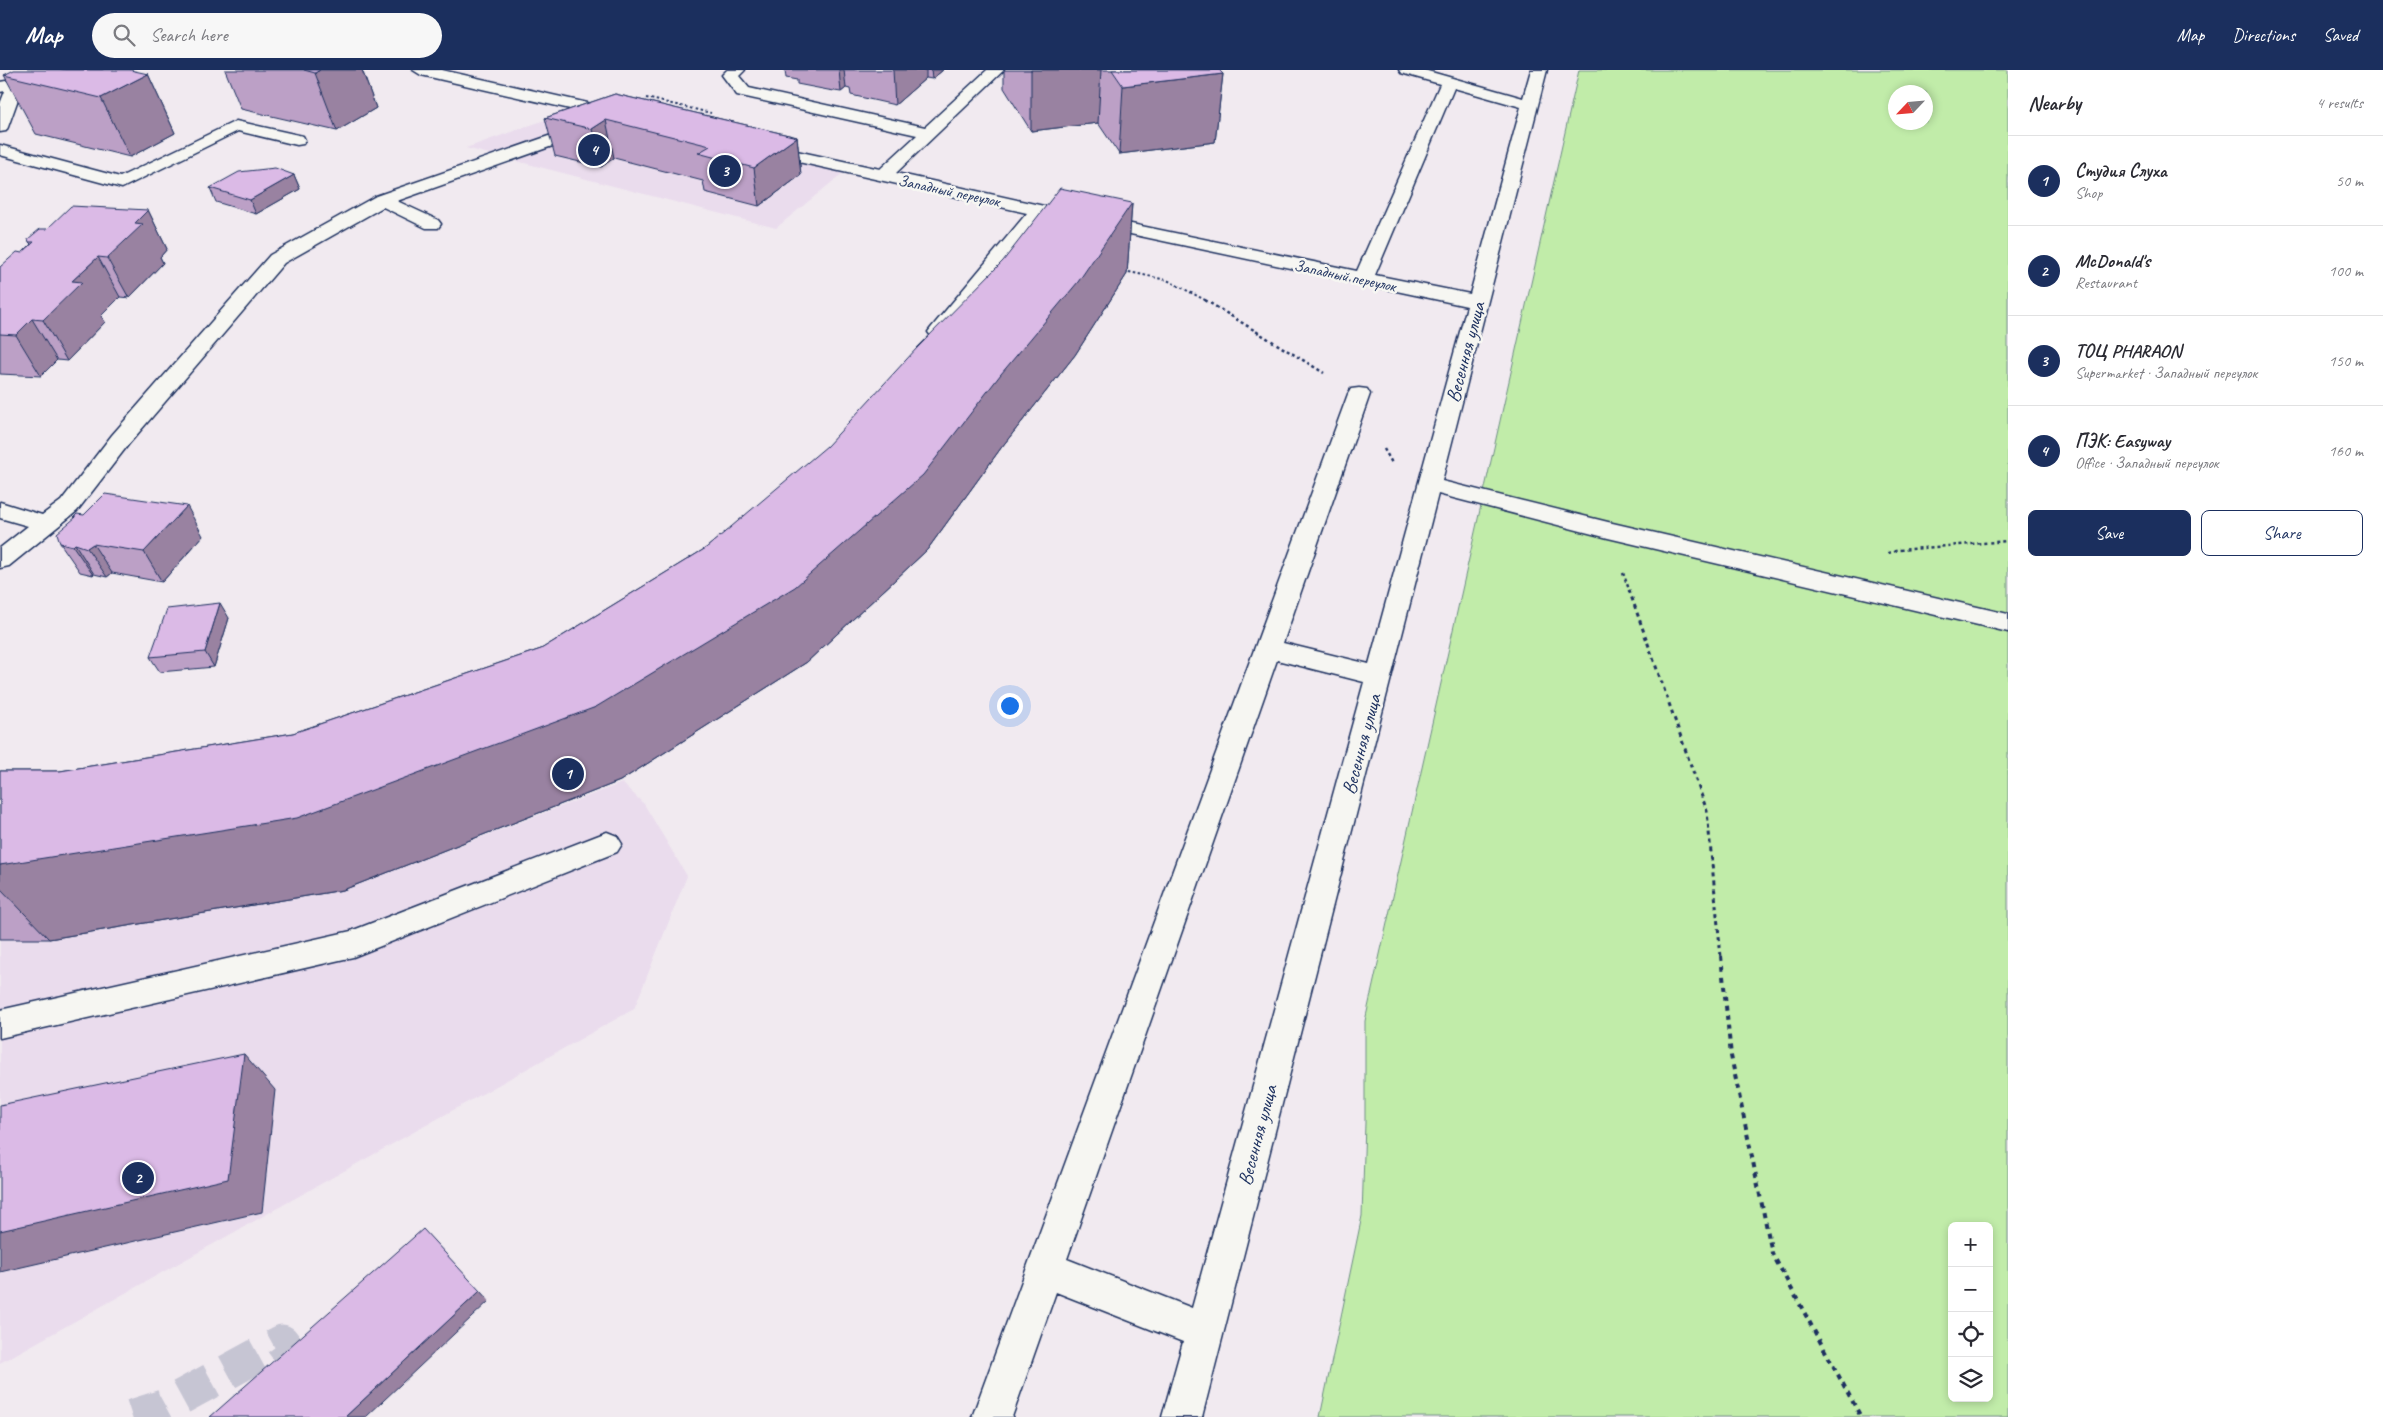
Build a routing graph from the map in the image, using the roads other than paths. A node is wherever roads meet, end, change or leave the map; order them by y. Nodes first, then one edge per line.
1 (94, 70) edge
2 (421, 70) edge
3 (737, 70) edge
4 (996, 70) edge
5 (1406, 70) edge
6 (1539, 70) edge
7 (967, 76) edge
8 (1449, 82) junction
9 (8, 85) edge
10 (966, 99) junction
11 (1530, 105) junction
12 (0, 127) edge
13 (929, 133) junction
14 (297, 140) dead end
15 (752, 146) edge
16 (0, 150) edge
17 (883, 176) junction
18 (382, 200) junction
19 (1039, 210) junction
20 (432, 224) dead end
21 (1363, 280) junction
22 (1478, 302) junction
23 (921, 352) edge
24 (1359, 394) road end
25 (1430, 485) junction
26 (0, 510) edge
27 (46, 524) junction
28 (0, 560) edge
29 (2008, 623) edge
30 (1267, 648) junction
31 (1379, 676) junction
32 (608, 844) dead end
33 (0, 1024) edge
34 (1045, 1269) junction
35 (1205, 1332) junction
36 (992, 1417) edge
37 (1182, 1417) edge

1 - 9 street
2 - 18 street
3 - 13 street
4 - 10 street
5 - 8 street
6 - 11 street, Весенняя улица
7 - 10 street
8 - 11 street
8 - 21 street
9 - 12 street
10 - 13 street
11 - 22 street, Весенняя улица
13 - 17 street
14 - 16 street
15 - 17 street, Западный переулок
17 - 19 street, Западный переулок
18 - 20 street
18 - 27 street
19 - 21 street, Западный переулок
19 - 23 street
21 - 22 street, Западный переулок
22 - 25 street, Весенняя улица
24 - 30 street
25 - 29 street
25 - 31 street, Весенняя улица
26 - 27 street
27 - 28 street
30 - 31 street
30 - 34 street
31 - 35 street, Весенняя улица
32 - 33 street
34 - 35 street
34 - 36 street
35 - 37 street, Весенняя улица

